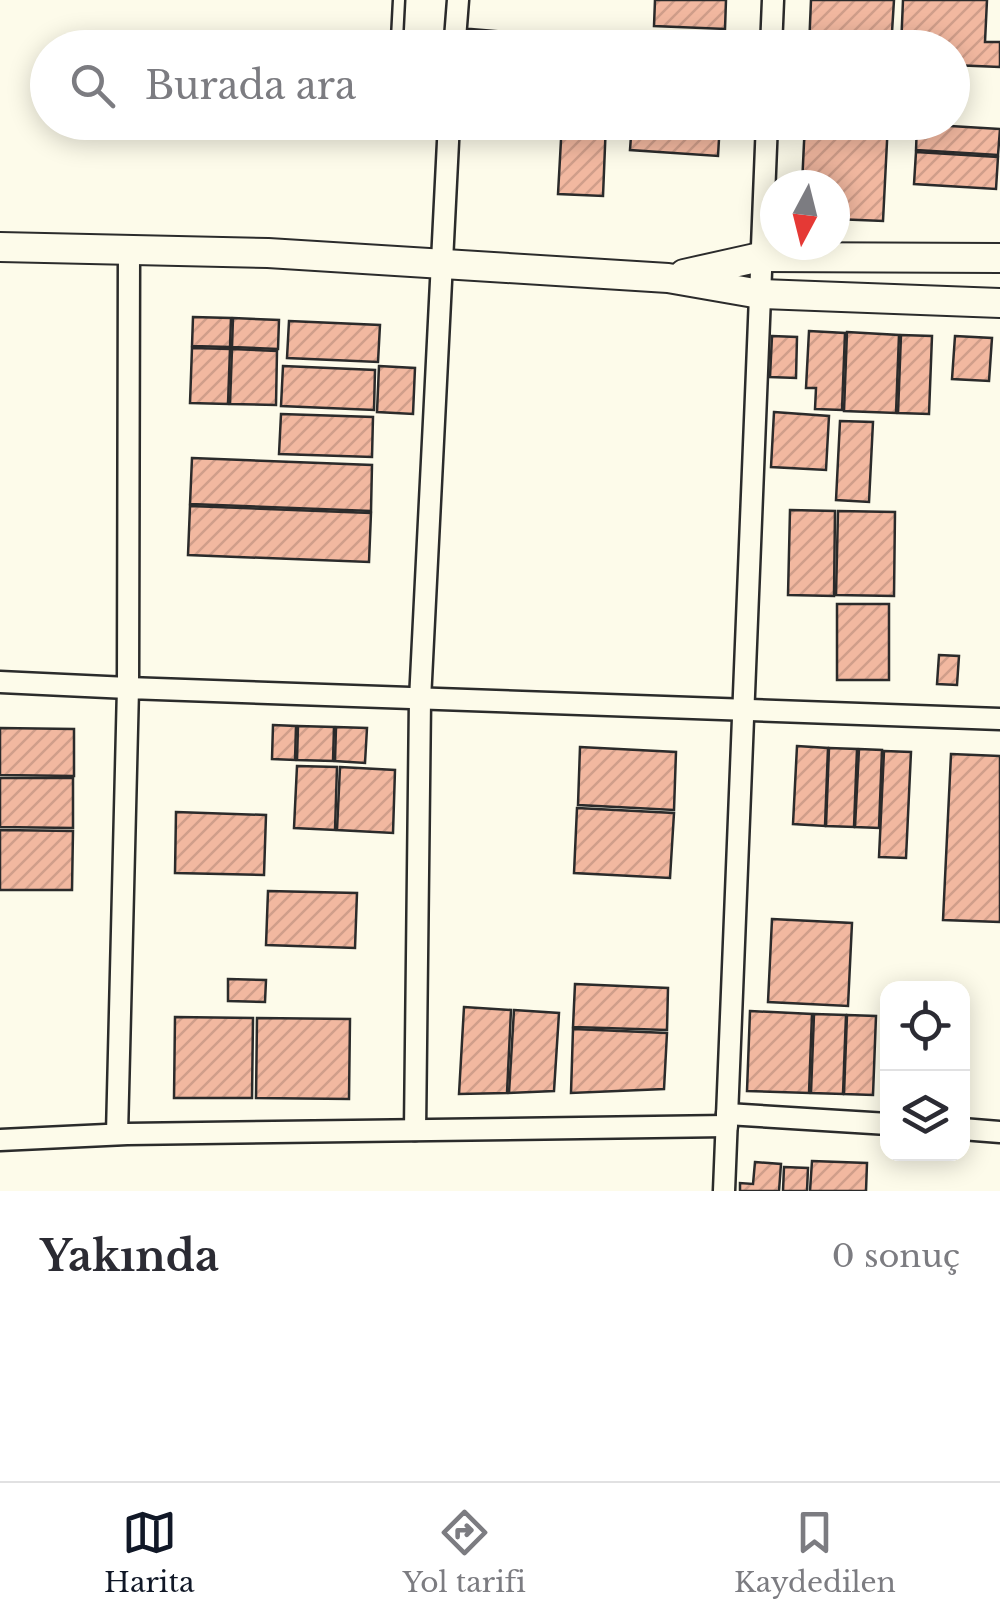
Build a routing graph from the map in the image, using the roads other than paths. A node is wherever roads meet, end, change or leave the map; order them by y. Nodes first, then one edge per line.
1 (399, 0) edge
2 (458, 0) edge
3 (773, 0) edge
4 (397, 30) edge
5 (455, 30) edge
6 (772, 30) edge
7 (448, 140) edge
8 (766, 140) edge
9 (765, 170) edge
10 (0, 247) edge
11 (129, 250) junction
12 (760, 257) edge
13 (850, 257) edge
14 (1000, 258) edge
15 (760, 260) edge
16 (439, 262) junction
17 (668, 278) junction
18 (760, 294) junction
19 (1000, 304) edge
20 (0, 682) edge
21 (128, 688) junction
22 (420, 700) junction
23 (744, 708) junction
24 (1000, 718) edge
25 (727, 1120) junction
26 (880, 1124) edge
27 (415, 1130) junction
28 (970, 1130) edge
29 (1000, 1132) edge
30 (117, 1134) junction
31 (0, 1140) edge
32 (724, 1191) edge

1 - 4 lane
2 - 5 street
3 - 6 street
7 - 16 street
8 - 9 street
10 - 11 street
11 - 16 street
11 - 21 street
12 - 17 street
13 - 14 street
15 - 18 street
16 - 17 street
16 - 22 street
17 - 18 street
18 - 19 street
18 - 23 street
20 - 21 street
21 - 22 street
21 - 30 street
22 - 23 street
22 - 27 street
23 - 24 street
23 - 25 street
25 - 26 street
25 - 27 street
25 - 32 street
27 - 30 street
28 - 29 street
30 - 31 street

